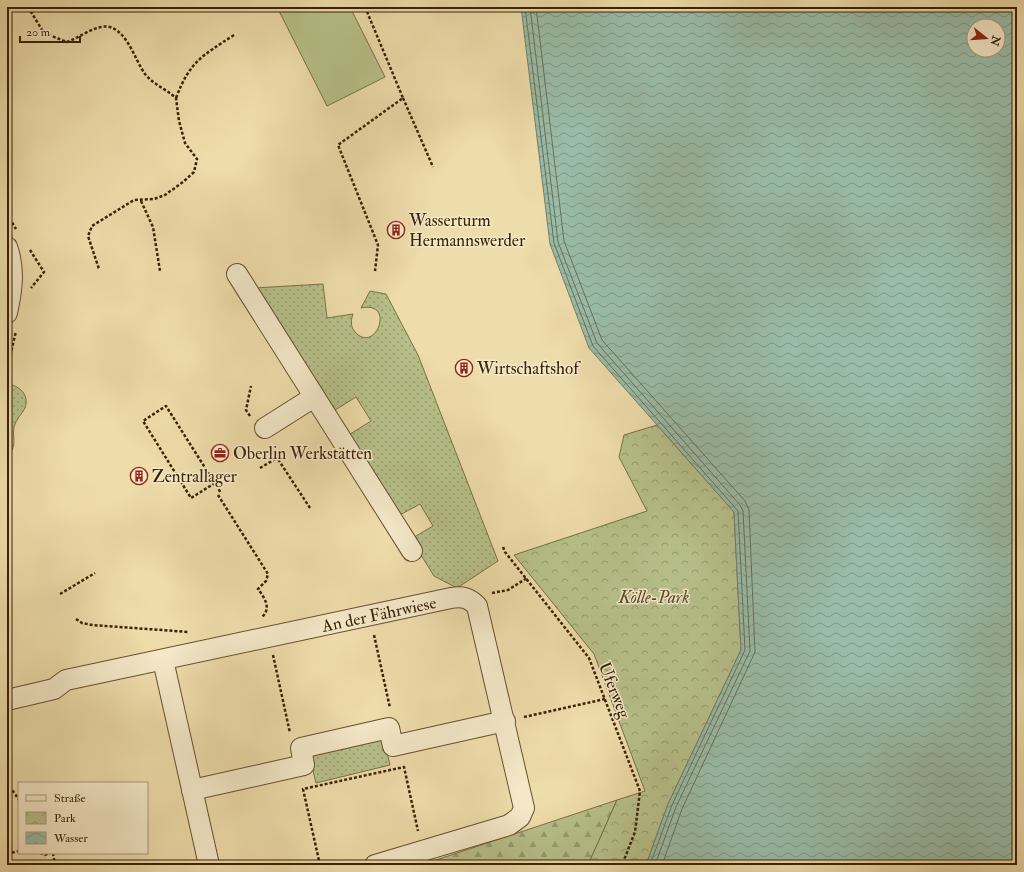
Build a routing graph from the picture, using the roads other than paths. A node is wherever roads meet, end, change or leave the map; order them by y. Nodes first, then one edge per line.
1 (7, 247) edge
2 (237, 274) dead end
3 (7, 313) edge
4 (314, 397) junction
5 (265, 428) dead end
6 (412, 551) dead end
7 (163, 660) junction
8 (7, 700) edge
9 (505, 721) junction
10 (192, 790) junction
11 (209, 865) edge
12 (374, 865) edge

1 - 3 street
2 - 4 street
4 - 5 street
4 - 6 street
7 - 8 street, An der Fährwiese
7 - 9 street, An der Fährwiese
7 - 10 street
9 - 10 street
9 - 12 street
10 - 11 street

